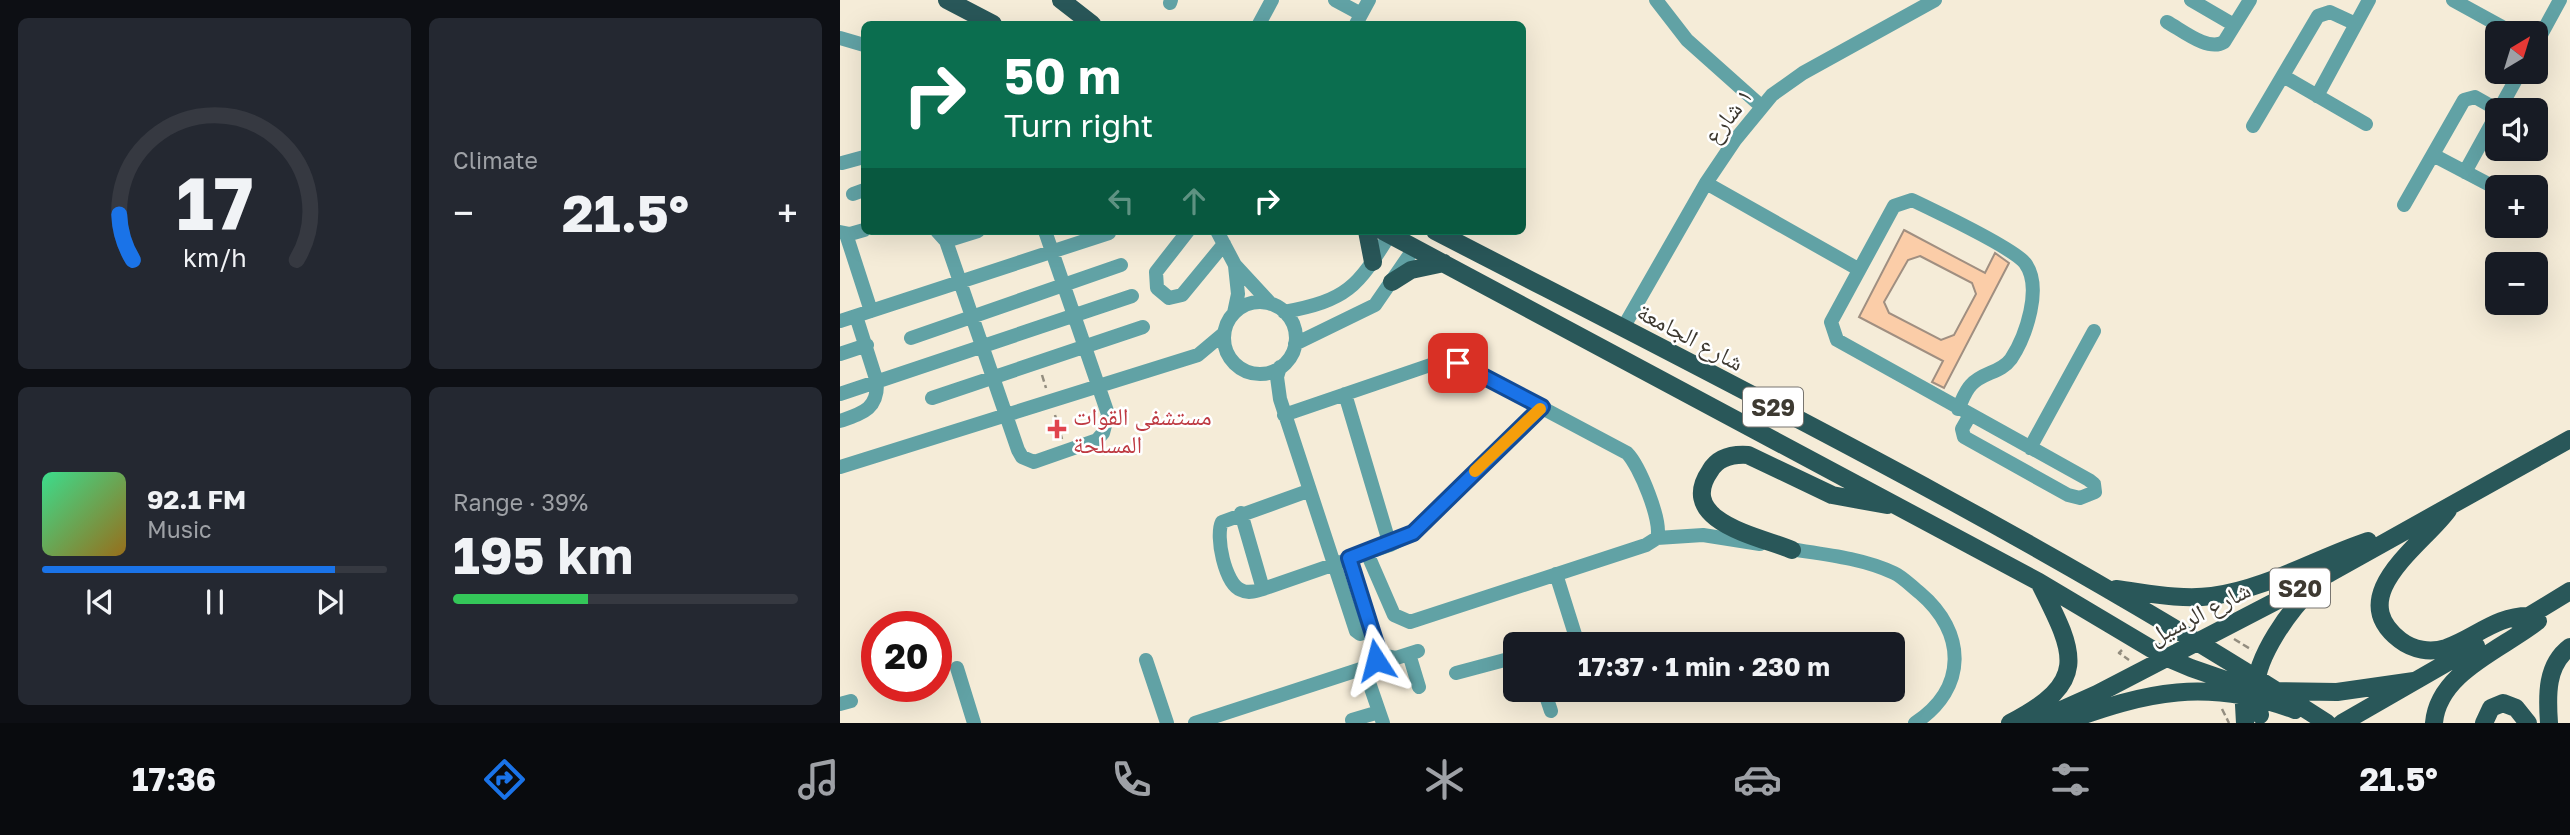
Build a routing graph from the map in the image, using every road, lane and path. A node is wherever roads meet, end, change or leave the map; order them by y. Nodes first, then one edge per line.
1 (947, 0) edge
2 (1061, 0) edge
3 (1272, 0) edge
4 (1335, 0) edge
5 (1369, 0) edge
6 (1657, 0) edge
7 (1935, 0) edge
8 (2191, 0) edge
9 (2250, 0) edge
10 (2369, 0) edge
11 (2453, 0) edge
12 (2560, 0) edge
13 (1359, 19) edge
14 (987, 21) edge
15 (1088, 21) edge
16 (1261, 21) edge
17 (2491, 21) edge
18 (2167, 22) dead end
19 (2548, 22) edge
20 (2356, 24) junction
21 (2234, 25) junction
22 (840, 38) edge
23 (861, 44) edge
24 (2283, 76) junction
25 (2317, 96) junction
26 (2485, 104) edge
27 (1761, 106) junction
28 (2366, 124) dead end
29 (2253, 126) dead end
30 (2485, 136) edge
31 (2433, 155) junction
32 (861, 158) edge
33 (842, 163) dead end
34 (2465, 172) junction
35 (2485, 182) edge
36 (1706, 183) junction
37 (2404, 205) dead end
38 (861, 230) edge
39 (843, 233) edge
40 (1046, 235) edge
41 (1103, 235) edge
42 (1185, 235) edge
43 (1368, 235) edge
44 (1386, 235) edge
45 (1391, 235) edge
46 (1443, 235) edge
47 (941, 236) edge
48 (1220, 237) edge
49 (1415, 247) junction
50 (1052, 252) junction
51 (1373, 262) junction
52 (1444, 263) junction
53 (1121, 265) dead end
54 (1235, 265) junction
55 (1858, 269) junction
56 (960, 282) junction
57 (1392, 282) junction
58 (1063, 283) junction
59 (1341, 295) junction
60 (1132, 296) dead end
61 (1271, 304) junction
62 (1308, 307) junction
63 (871, 311) junction
64 (1284, 312) junction
65 (1234, 313) junction
66 (1074, 314) junction
67 (972, 315) junction
68 (856, 316) junction
69 (1355, 316) junction
70 (840, 321) edge
71 (1143, 327) dead end
72 (1623, 328) junction
73 (2094, 331) dead end
74 (1316, 333) junction
75 (1223, 334) junction
76 (911, 338) dead end
77 (1295, 344) junction
78 (867, 345) junction
79 (983, 345) junction
80 (1085, 346) junction
81 (840, 354) edge
82 (1198, 355) junction
83 (1232, 361) junction
84 (1280, 367) junction
85 (1253, 373) junction
86 (994, 377) junction
87 (877, 382) junction
88 (1099, 387) junction
89 (840, 394) edge
90 (1345, 394) junction
91 (932, 398) dead end
92 (1280, 399) junction
93 (1542, 407) junction
94 (1964, 412) junction
95 (1007, 415) junction
96 (1284, 415) junction
97 (840, 421) edge
98 (2570, 439) edge
99 (2030, 448) junction
100 (840, 467) edge
101 (1308, 491) junction
102 (2452, 504) junction
103 (1897, 506) junction
104 (1241, 513) junction
105 (2402, 530) junction
106 (1657, 538) junction
107 (1390, 545) junction
108 (1792, 550) junction
109 (1367, 553) junction
110 (1349, 558) junction
111 (1332, 565) junction
112 (2330, 573) junction
113 (1556, 574) junction
114 (2039, 582) junction
115 (2108, 588) junction
116 (1263, 589) junction
117 (2564, 596) edge
118 (2530, 616) junction
119 (1373, 631) junction
120 (1574, 632) edge
121 (2196, 641) junction
122 (2570, 647) edge
123 (1378, 654) junction
124 (2165, 657) junction
125 (1146, 660) dead end
126 (1503, 660) edge
127 (957, 668) dead end
128 (1364, 668) junction
129 (1456, 673) dead end
130 (2414, 681) junction
131 (1419, 687) dead end
132 (2218, 691) junction
133 (2277, 691) junction
134 (1548, 702) edge
135 (2253, 702) edge
136 (1551, 711) dead end
137 (1381, 718) edge
138 (1352, 720) dead end
139 (974, 723) edge
140 (1167, 723) edge
141 (1195, 723) edge
142 (1915, 723) edge
143 (2010, 723) edge
144 (2032, 723) edge
145 (2062, 723) edge
146 (2325, 723) edge
147 (2342, 723) edge
148 (2434, 723) edge
149 (2484, 723) edge
150 (2528, 723) edge
151 (2549, 723) edge

1 - 14 main road
2 - 15 main road
3 - 16 street
4 - 13 street
5 - 13 street
6 - 27 street
7 - 27 street, ١ شارع
8 - 21 street
9 - 21 street
10 - 20 street
11 - 17 street
12 - 19 street
18 - 21 street
20 - 24 street
20 - 25 street
22 - 23 street
24 - 25 street
24 - 29 street
25 - 28 street
26 - 31 street
27 - 36 street, ١ شارع
30 - 34 street
31 - 34 street
31 - 37 street
32 - 33 street
34 - 35 street
36 - 55 street
36 - 72 street, ١ شارع
38 - 39 street
39 - 63 street
40 - 50 street
41 - 50 street
42 - 48 street
43 - 51 main road
44 - 51 street
45 - 49 main road, S29
46 - 72 main road, شارع الجامعة / S29
47 - 56 street
48 - 54 street
49 - 52 main road, S29
49 - 57 street
50 - 56 street
50 - 58 street
51 - 59 street
52 - 57 main road
52 - 103 main road, S29
53 - 58 street
54 - 61 street
54 - 65 street
55 - 94 street
55 - 94 street
56 - 63 street
56 - 67 street
57 - 69 street
58 - 66 street
58 - 67 street
59 - 62 street
59 - 69 street
60 - 66 street
61 - 64 street
61 - 65 street
62 - 64 street
62 - 74 street
63 - 68 street
64 - 77 street
65 - 75 street
66 - 79 street
66 - 80 street
67 - 76 street
67 - 79 street
68 - 70 street
68 - 78 street
69 - 74 street
71 - 80 street
72 - 115 main road, شارع الجامعة / S29
73 - 99 street
74 - 77 street
75 - 82 street
75 - 83 street
77 - 84 street
78 - 81 street
78 - 87 street
79 - 86 street
79 - 87 street
80 - 86 street
80 - 88 street
82 - 83 street
82 - 88 street
83 - 85 street
84 - 85 street
84 - 92 street
85 - 92 street
86 - 91 street
86 - 95 street
87 - 89 street
87 - 97 street
88 - 95 street
88 - 95 street
90 - 93 street
90 - 96 street
90 - 107 street
92 - 96 street
93 - 106 street
93 - 107 street
94 - 99 street
94 - 99 street
95 - 100 street
96 - 101 street
98 - 102 main road, شارع الرسيل / S20
101 - 104 street
101 - 111 street
102 - 105 main road, شارع الرسيل / S20
102 - 118 main road
103 - 108 main road
103 - 114 main road, S29
104 - 116 street
104 - 116 street
105 - 112 main road, شارع الرسيل / S20
105 - 115 main road
106 - 108 street
106 - 113 street
107 - 109 street
108 - 142 street
109 - 110 street
109 - 113 street
110 - 111 street
110 - 119 street
111 - 116 street
111 - 119 street
112 - 121 main road, شارع الرسيل / S20
112 - 135 main road
113 - 120 street
114 - 124 main road, S29
114 - 143 main road
115 - 121 main road, S29
117 - 118 main road
117 - 148 main road
118 - 130 main road
119 - 123 street
121 - 124 main road, شارع الرسيل / S20
121 - 135 main road, S29
122 - 151 main road
123 - 128 street
123 - 131 street
124 - 132 main road, S29
124 - 135 main road
124 - 144 main road, شارع الرسيل / S20
125 - 140 street
126 - 129 street
127 - 139 street
128 - 137 street
128 - 141 street
130 - 133 main road
130 - 147 main road
132 - 135 main road, S29
132 - 145 main road
133 - 135 main road
133 - 146 main road
134 - 136 street
135 - 146 main road
137 - 138 street
149 - 150 main road

